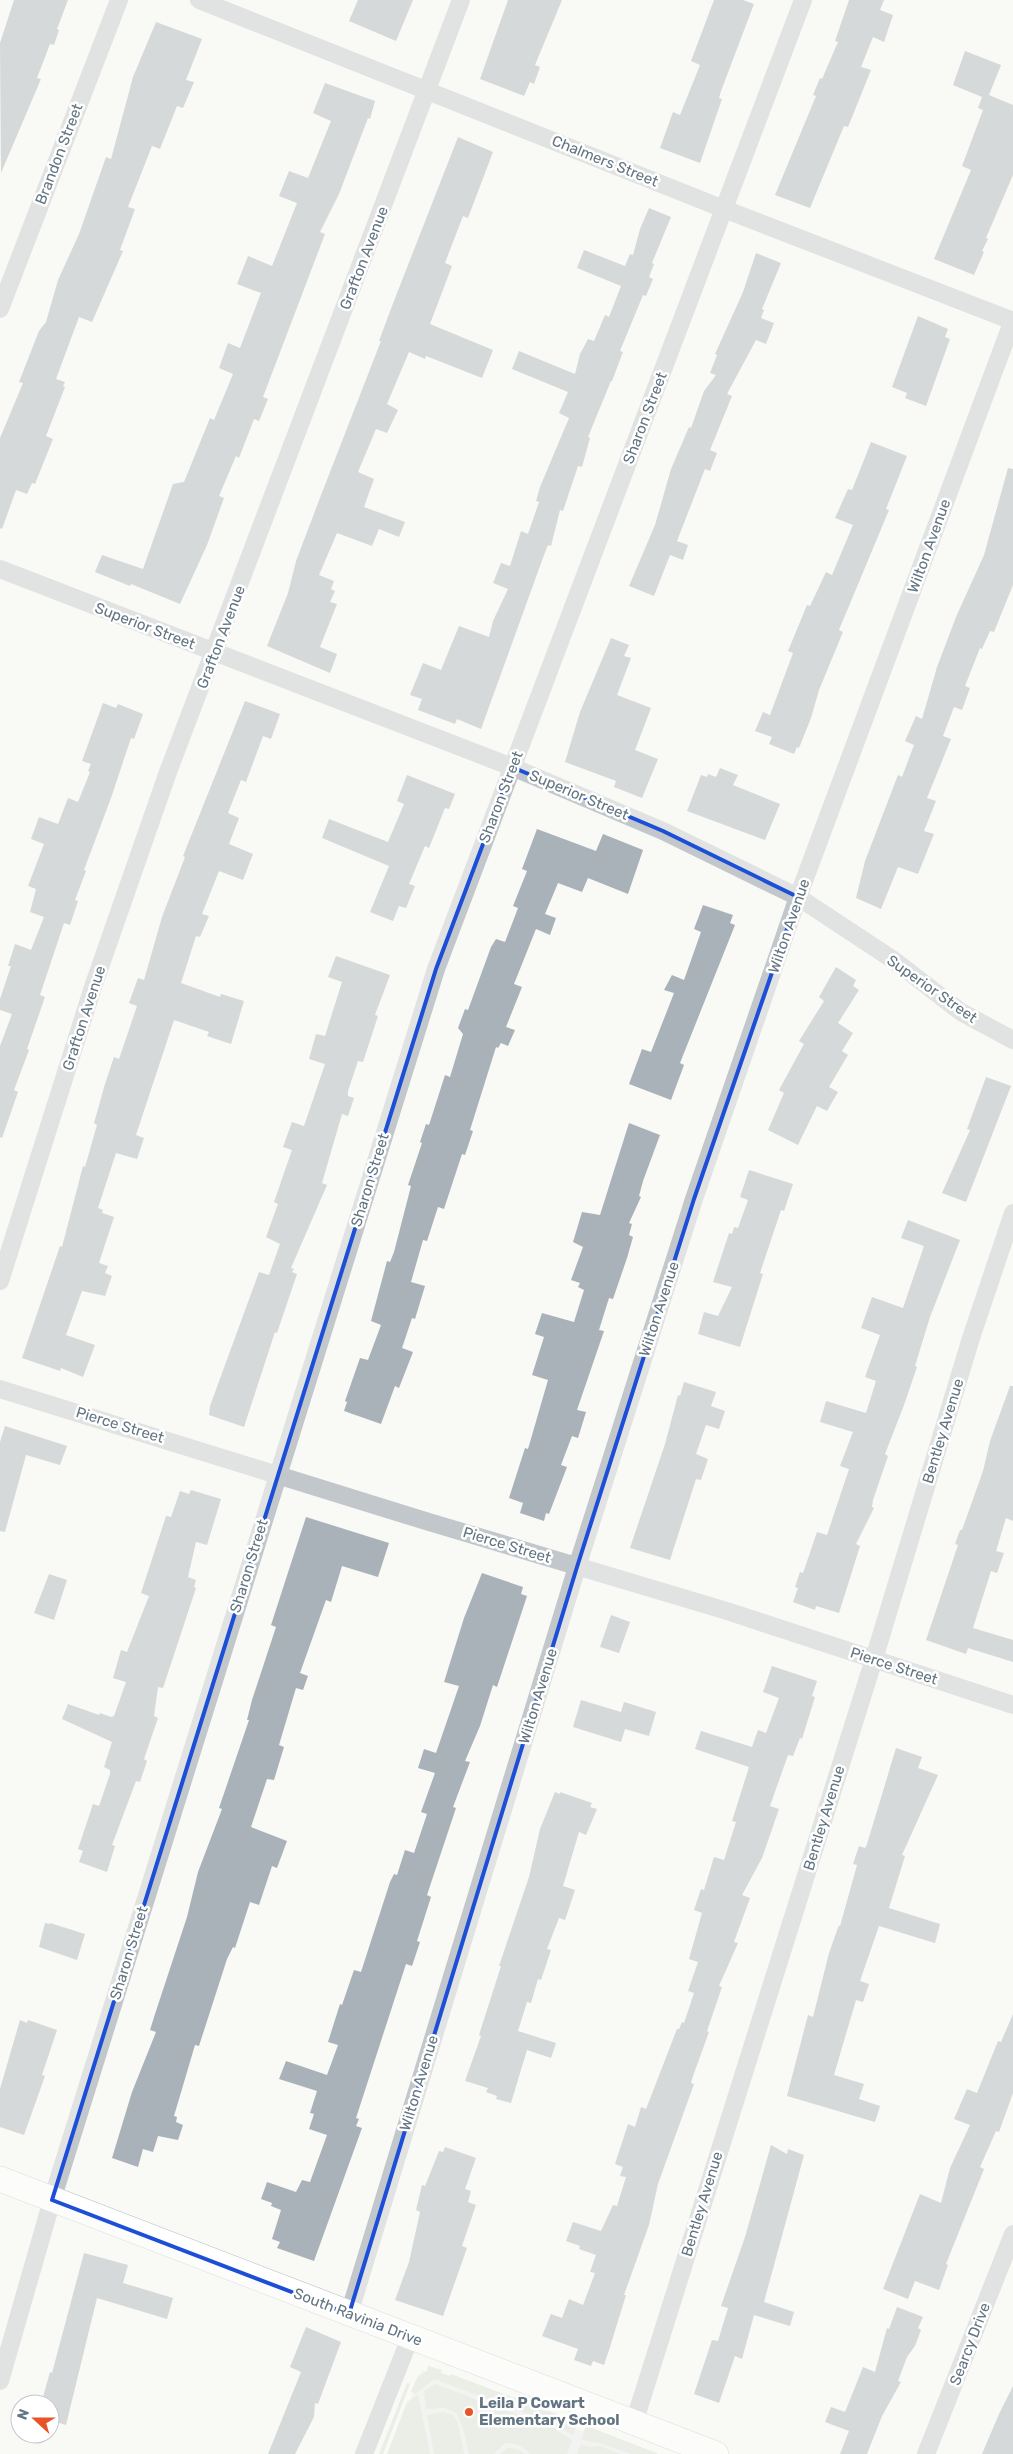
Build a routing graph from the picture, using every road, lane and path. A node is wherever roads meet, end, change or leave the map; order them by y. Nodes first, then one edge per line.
1 (119, 0) edge
2 (199, 0) edge
3 (462, 0) edge
4 (803, 0) edge
5 (427, 92) junction
6 (724, 209) junction
7 (0, 309) edge
8 (1013, 320) edge
9 (0, 570) edge
10 (215, 653) junction
11 (512, 767) junction
12 (798, 898) junction
13 (1013, 1040) edge
14 (1013, 1213) edge
15 (0, 1281) edge
16 (0, 1389) edge
17 (278, 1475) junction
18 (577, 1566) junction
19 (874, 1659) junction
20 (1013, 1705) edge
21 (0, 2179) edge
22 (52, 2200) junction
23 (1013, 2234) edge
24 (349, 2314) junction
25 (410, 2338) junction
26 (0, 2381) edge
27 (634, 2423) junction
28 (364, 2454) edge
29 (716, 2454) edge
30 (926, 2454) edge

1 - 7 street, Brandon Street
2 - 5 street, Chalmers Street
3 - 5 street, Grafton Avenue
4 - 6 street, Sharon Street
5 - 6 street, Chalmers Street
5 - 10 street, Grafton Avenue
6 - 8 street, Chalmers Street
6 - 11 street, Sharon Street
8 - 12 street, Wilton Avenue
9 - 10 street, Superior Street
10 - 11 street, Superior Street
10 - 15 street, Grafton Avenue
11 - 12 street, Superior Street
11 - 17 street, Sharon Street
12 - 13 street, Superior Street
12 - 18 street, Wilton Avenue
14 - 19 street, Bentley Avenue
16 - 17 street, Pierce Street
17 - 18 street, Pierce Street
17 - 22 street, Sharon Street
18 - 19 street, Pierce Street
18 - 24 street, Wilton Avenue
19 - 20 street, Pierce Street
19 - 27 street, Bentley Avenue
21 - 22 street, South Ravinia Drive
22 - 24 street, South Ravinia Drive
22 - 26 street, Sharon Street
23 - 30 street, Searcy Drive
24 - 25 street, South Ravinia Drive
25 - 27 street, South Ravinia Drive
25 - 28 street
27 - 29 street, South Ravinia Drive

